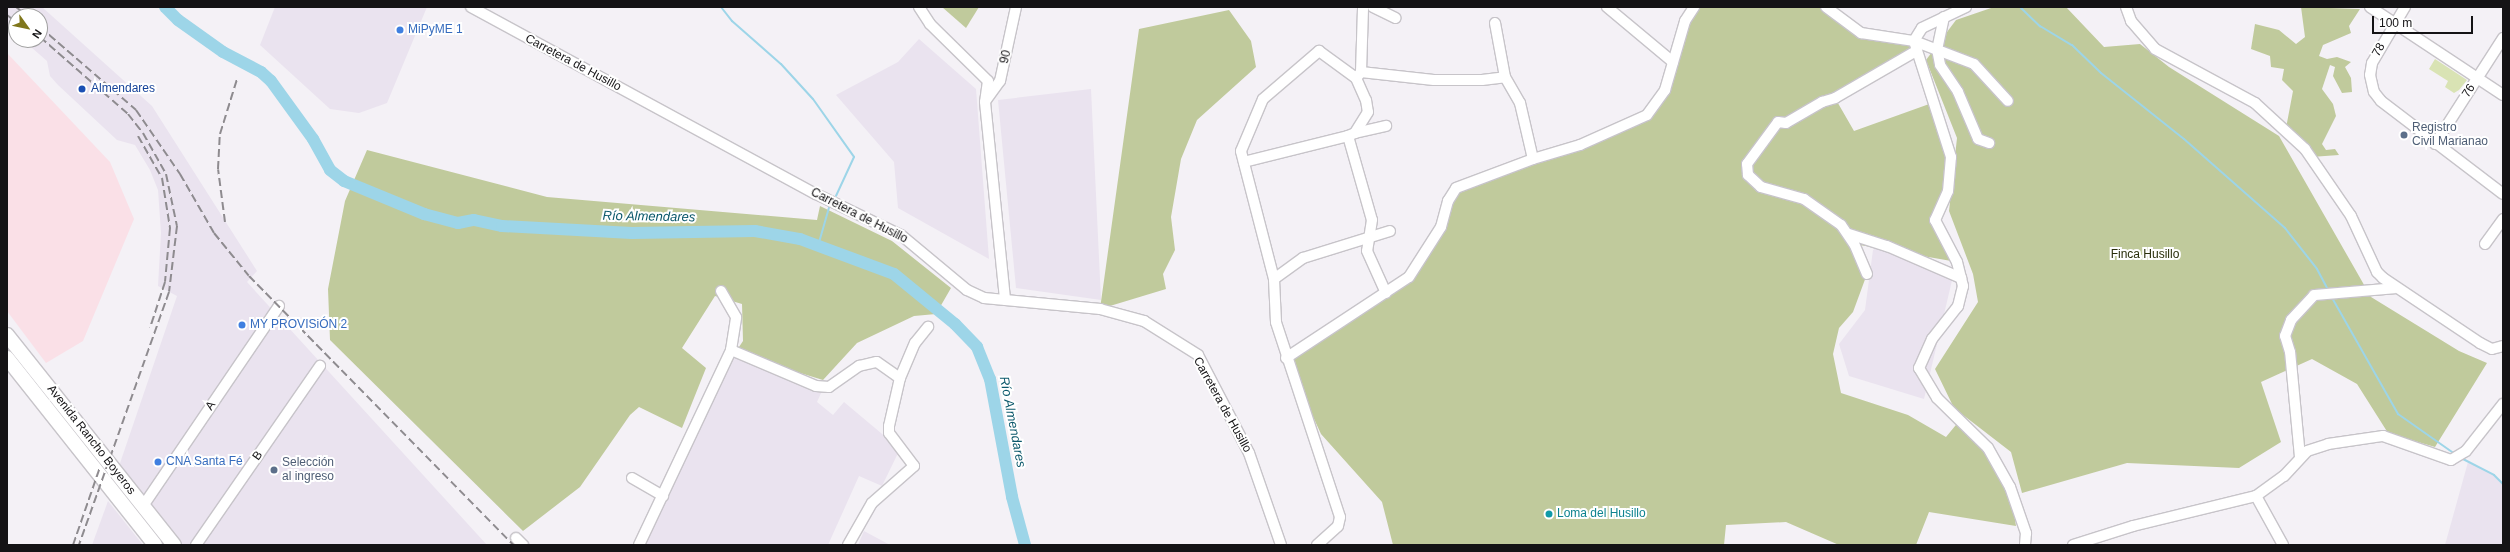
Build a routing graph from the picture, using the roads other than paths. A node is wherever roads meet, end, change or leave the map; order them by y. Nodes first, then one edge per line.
1 (471, 7) edge
2 (919, 7) edge
3 (1016, 7) edge
4 (1363, 7) edge
5 (1373, 7) edge
6 (1607, 7) edge
7 (1694, 7) edge
8 (1826, 7) edge
9 (1966, 7) edge
10 (2126, 7) edge
11 (2370, 7) edge
12 (2405, 7) edge
13 (1944, 17) junction
14 (1396, 18) dead end
15 (2396, 22) junction
16 (1495, 23) dead end
17 (2503, 38) edge
18 (1914, 40) junction
19 (1937, 49) junction
20 (1916, 51) junction
21 (1673, 62) junction
22 (1358, 75) junction
23 (1505, 77) junction
24 (2478, 78) junction
25 (2503, 95) edge
26 (2008, 100) dead end
27 (985, 102) junction
28 (1386, 126) dead end
29 (1351, 135) junction
30 (1989, 143) dead end
31 (2435, 144) junction
32 (1532, 159) junction
33 (1244, 162) junction
34 (2503, 194) edge
35 (2503, 219) edge
36 (1390, 231) dead end
37 (1849, 234) junction
38 (1367, 238) junction
39 (2485, 244) dead end
40 (1868, 274) dead end
41 (1961, 278) junction
42 (1274, 279) junction
43 (2395, 288) junction
44 (720, 291) dead end
45 (1386, 293) junction
46 (1005, 300) junction
47 (280, 306) dead end
48 (928, 327) dead end
49 (7, 335) edge
50 (2503, 346) edge
51 (731, 350) junction
52 (7, 358) edge
53 (1286, 358) junction
54 (320, 366) dead end
55 (900, 378) junction
56 (2503, 404) edge
57 (2300, 457) junction
58 (632, 478) dead end
59 (663, 496) junction
60 (2256, 496) junction
61 (143, 506) junction
62 (154, 545) edge
63 (174, 545) edge
64 (196, 545) edge
65 (639, 545) edge
66 (848, 545) edge
67 (1281, 545) edge
68 (1317, 545) edge
69 (2024, 545) edge
70 (2073, 545) edge
71 (2283, 545) edge

1 - 46 street, Carretera de Husillo
2 - 27 street
3 - 27 street, 90
4 - 22 street
5 - 14 street
6 - 21 street
7 - 21 street
8 - 18 street
9 - 13 street
10 - 43 street
11 - 15 street
12 - 15 street, 78
13 - 18 street
13 - 19 street
15 - 24 street
15 - 31 street, 78
16 - 23 street
17 - 24 street, 76
18 - 19 street
18 - 20 street
19 - 26 street
19 - 30 street
20 - 37 street
20 - 41 street
21 - 32 street
22 - 23 street
22 - 29 street
22 - 33 street
23 - 32 street
24 - 25 street
24 - 31 street, 76
27 - 46 street
28 - 29 street
29 - 33 street
29 - 38 street
31 - 34 street
32 - 45 street
33 - 42 street
35 - 39 street
36 - 38 street
37 - 40 street
37 - 41 street
38 - 42 street
38 - 45 street
41 - 69 street
42 - 53 street
43 - 50 street
43 - 57 street
44 - 51 street
45 - 53 street
46 - 67 street, Carretera de Husillo
47 - 61 street, A
48 - 55 street
49 - 61 highway, Avenida Rancho Boyeros
51 - 55 street
51 - 59 street
52 - 62 highway, Avenida Rancho Boyeros
53 - 68 street
54 - 64 street, B
55 - 66 street
56 - 57 street
57 - 60 street
58 - 59 street
59 - 65 street
60 - 70 street
60 - 71 street
61 - 63 highway, Avenida Rancho Boyeros

